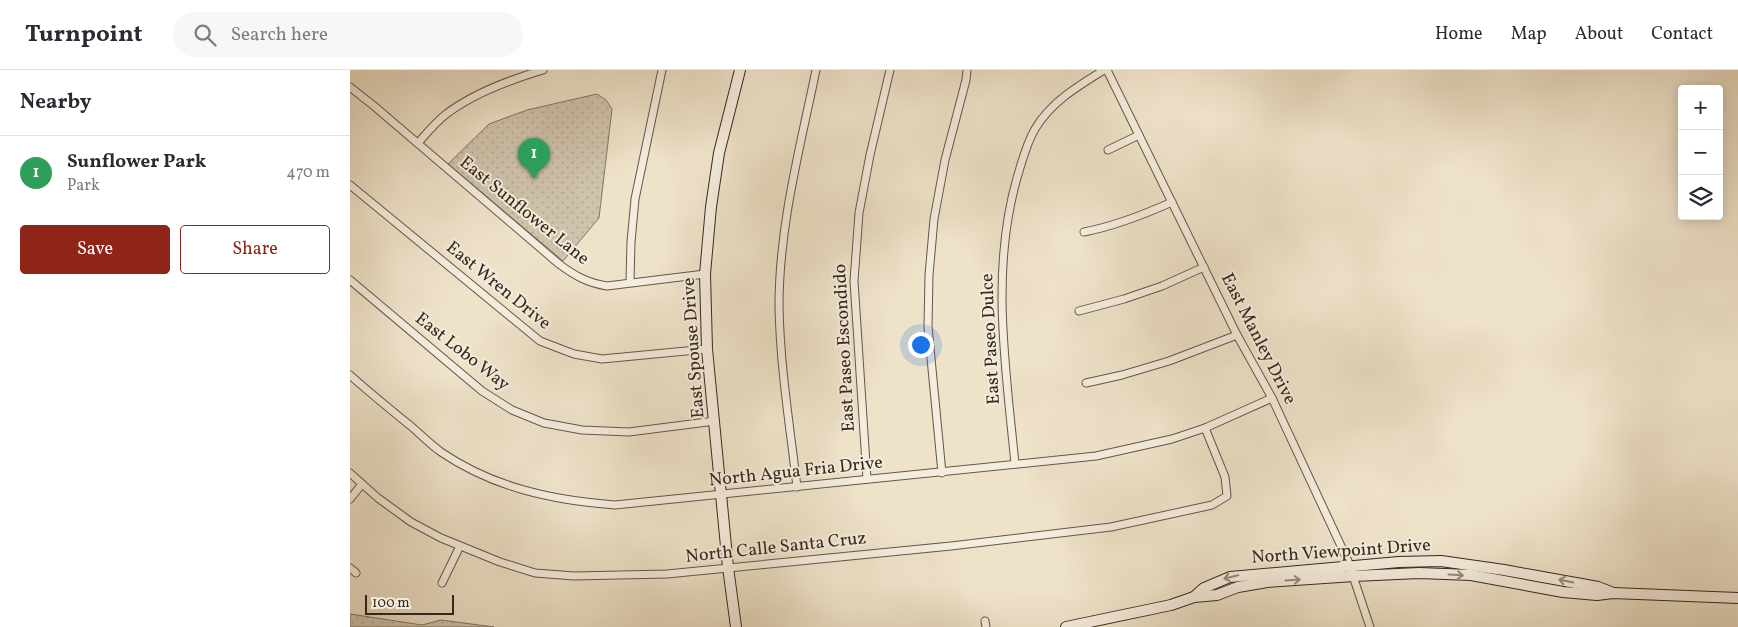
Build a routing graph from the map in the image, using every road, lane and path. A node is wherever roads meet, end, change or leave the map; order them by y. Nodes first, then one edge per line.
1 (543, 70) edge
2 (662, 70) edge
3 (740, 70) edge
4 (816, 70) edge
5 (890, 70) edge
6 (967, 70) edge
7 (1105, 70) edge
8 (350, 87) edge
9 (1139, 135) junction
10 (418, 143) junction
11 (1108, 150) dead end
12 (350, 186) edge
13 (1172, 202) junction
14 (1084, 232) dead end
15 (1204, 267) junction
16 (705, 274) junction
17 (350, 280) edge
18 (630, 282) junction
19 (1079, 311) dead end
20 (1237, 334) junction
21 (707, 349) junction
22 (350, 375) edge
23 (1086, 383) dead end
24 (1272, 398) junction
25 (715, 421) junction
26 (1206, 428) junction
27 (1015, 464) junction
28 (350, 473) edge
29 (942, 473) junction
30 (867, 479) junction
31 (362, 484) junction
32 (797, 487) junction
33 (722, 494) junction
34 (350, 499) edge
35 (460, 546) junction
36 (1350, 566) junction
37 (350, 568) edge
38 (728, 568) junction
39 (356, 573) dead end
40 (1354, 576) junction
41 (442, 582) dead end
42 (1613, 592) junction
43 (1194, 597) junction
44 (1738, 598) edge
45 (736, 627) edge
46 (1066, 627) edge
47 (1370, 627) edge

1 - 10 street
2 - 18 street
3 - 16 main road, East Spouse Drive
4 - 32 street
5 - 30 street, East Paseo Escondido
6 - 29 street
7 - 9 street, East Manley Drive
7 - 27 street, East Paseo Dulce
8 - 10 street, East Sunflower Lane
9 - 11 street
9 - 13 street, East Manley Drive
10 - 18 street, East Sunflower Lane
12 - 21 street, East Wren Drive
13 - 14 street
13 - 15 street, East Manley Drive
15 - 19 street
15 - 20 street, East Manley Drive
16 - 18 street, East Sunflower Lane
16 - 21 main road, East Spouse Drive
17 - 25 street, East Lobo Way
20 - 23 street
20 - 24 street, East Manley Drive
21 - 25 main road, East Spouse Drive
22 - 33 street, North Agua Fria Drive
24 - 26 street, North Agua Fria Drive
24 - 36 street, East Manley Drive
25 - 33 main road, East Spouse Drive
26 - 27 street, North Agua Fria Drive
26 - 38 street, North Calle Santa Cruz
27 - 29 street, North Agua Fria Drive
28 - 31 street, North Calle Santa Cruz
29 - 30 street, North Agua Fria Drive
30 - 32 street, North Agua Fria Drive
31 - 34 street
31 - 35 street, North Calle Santa Cruz
32 - 33 street, North Agua Fria Drive
33 - 38 main road, East Spouse Drive
35 - 38 street, North Calle Santa Cruz
35 - 41 street
36 - 40 street, East Manley Drive
42 -> 36 main road, North Viewpoint Drive
36 -> 43 main road, North Viewpoint Drive
37 - 39 street
38 - 45 main road, East Spouse Drive
40 -> 42 main road, North Viewpoint Drive
43 -> 40 main road, North Viewpoint Drive
40 - 47 street, East Manley Drive
42 - 44 main road, North Viewpoint Drive
43 - 46 main road, North Viewpoint Drive

